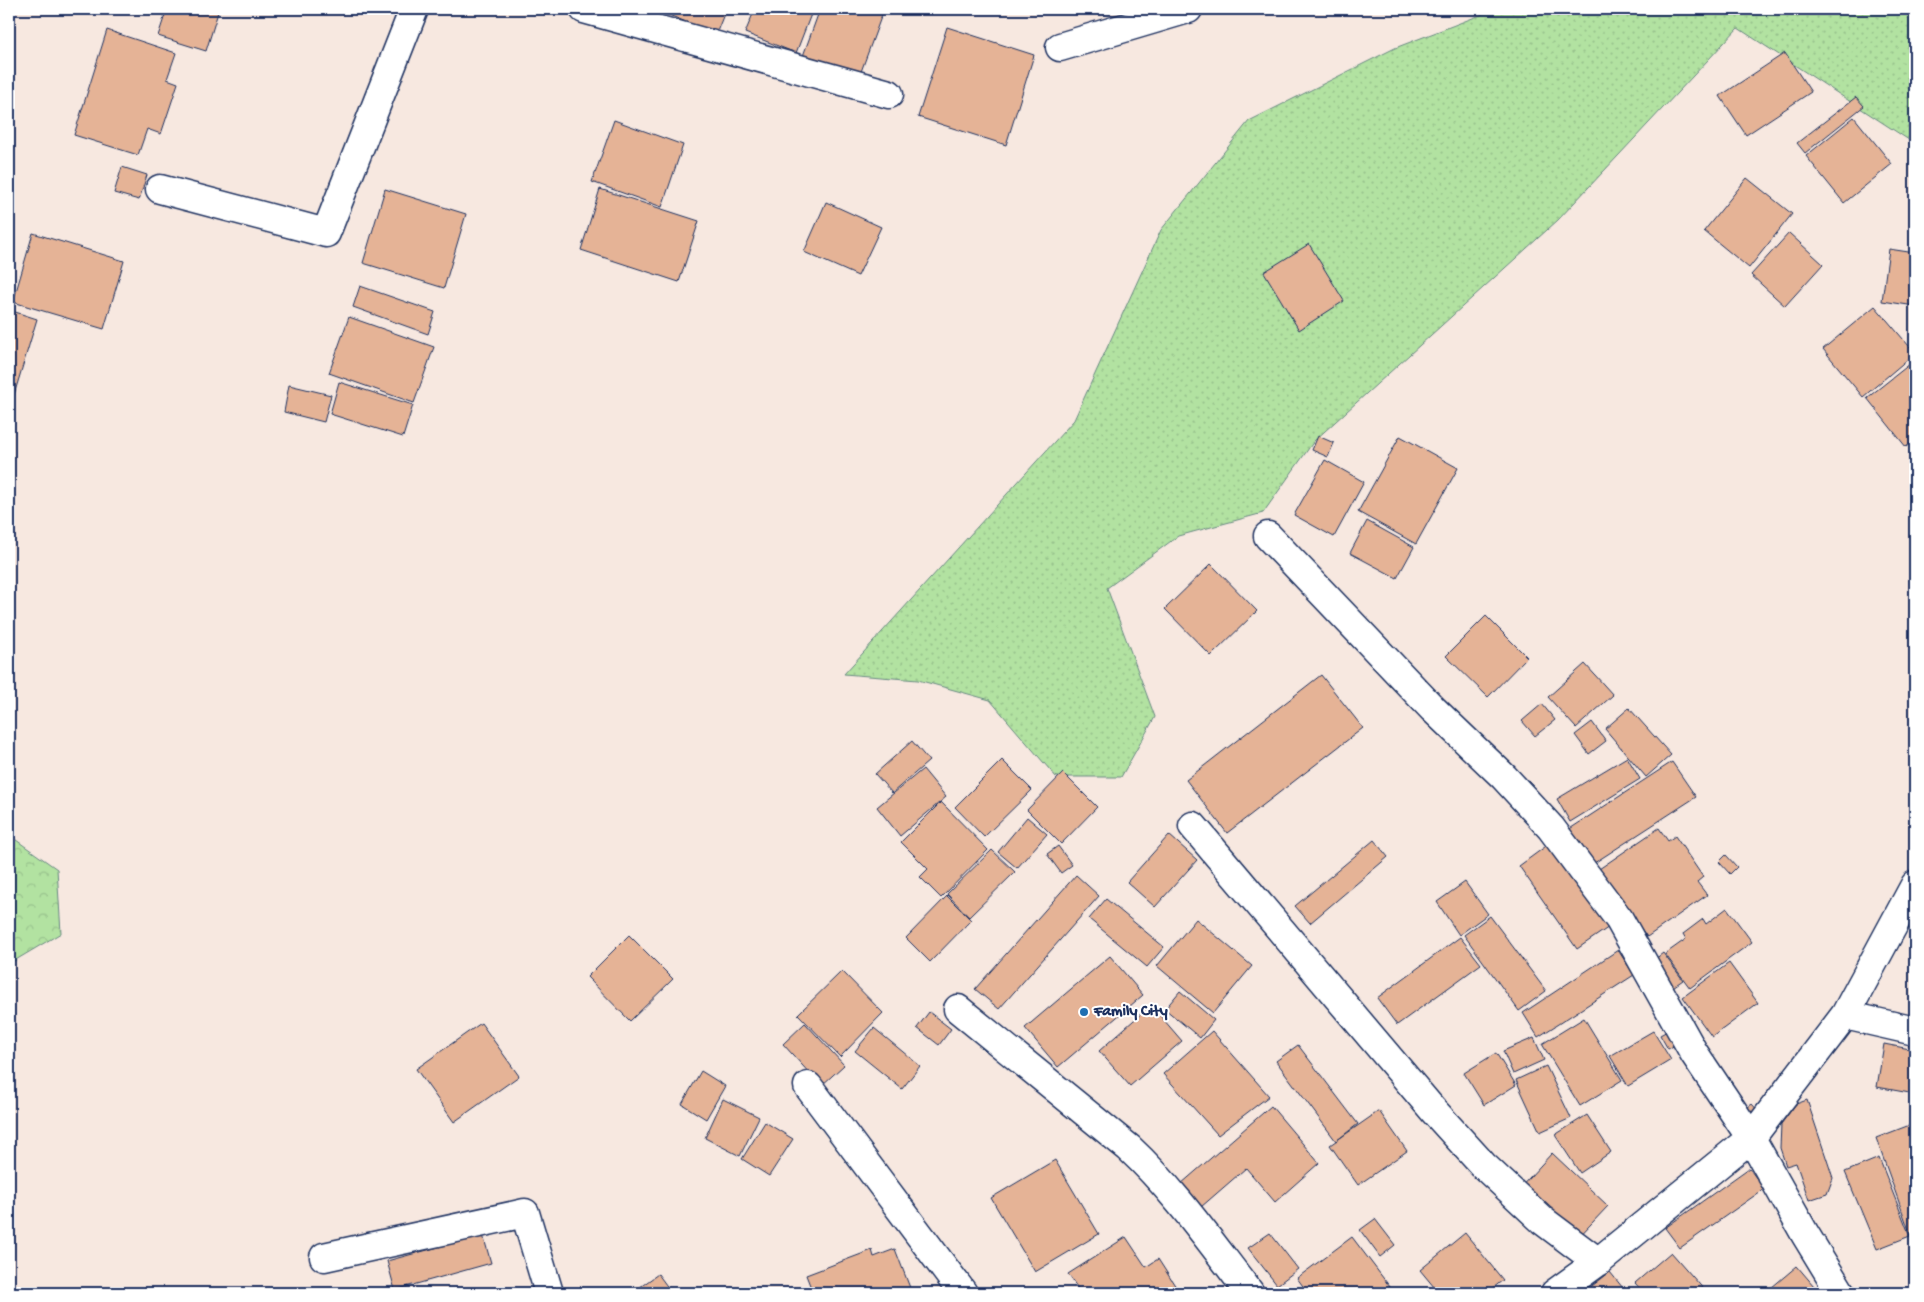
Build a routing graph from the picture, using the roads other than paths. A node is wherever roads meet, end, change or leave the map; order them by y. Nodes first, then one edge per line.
1 (414, 9) edge
2 (584, 9) edge
3 (1188, 9) edge
4 (1060, 47) dead end
5 (889, 94) dead end
6 (160, 189) dead end
7 (1268, 536) dead end
8 (1193, 826) dead end
9 (1915, 885) edge
10 (958, 1009) dead end
11 (1845, 1015) junction
12 (1915, 1031) edge
13 (808, 1086) dead end
14 (1751, 1138) junction
15 (324, 1257) dead end
16 (1598, 1262) junction
17 (549, 1293) edge
18 (963, 1293) edge
19 (1250, 1293) edge
20 (1555, 1293) edge
21 (1841, 1293) edge

1 - 6 street
2 - 5 street
3 - 4 street
7 - 14 street
8 - 16 street
9 - 11 street
10 - 19 street
11 - 12 street
11 - 14 street
13 - 18 street
14 - 16 street
14 - 21 street
15 - 17 street
16 - 20 street

